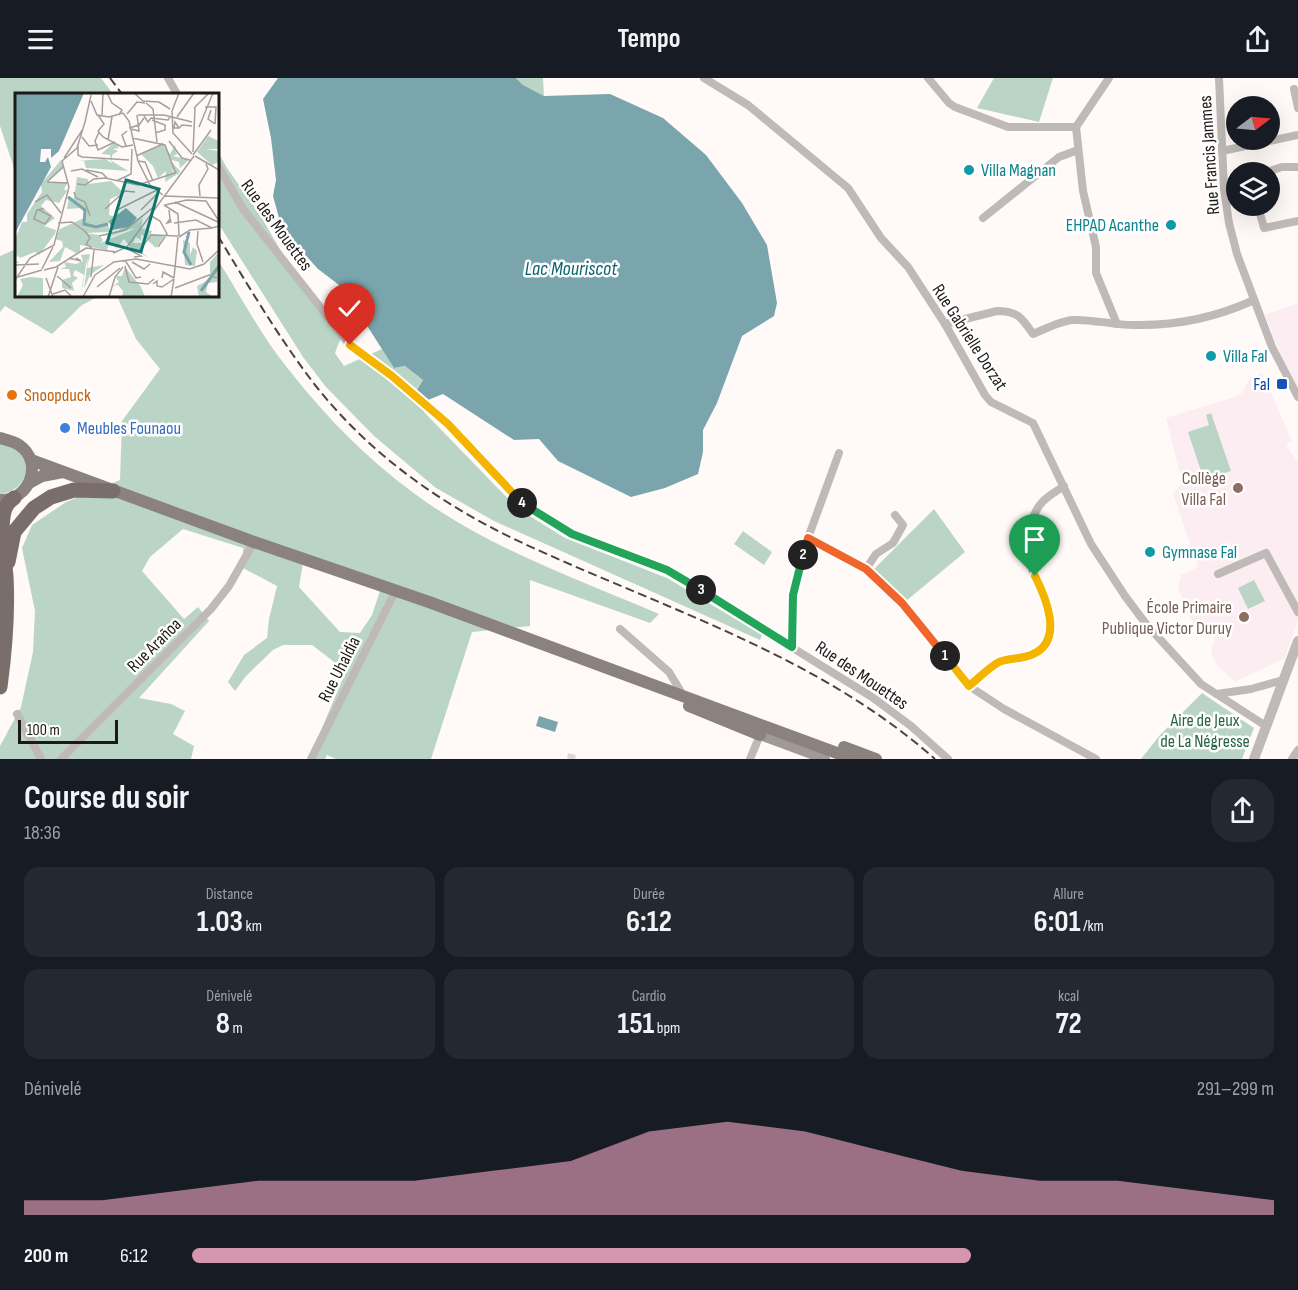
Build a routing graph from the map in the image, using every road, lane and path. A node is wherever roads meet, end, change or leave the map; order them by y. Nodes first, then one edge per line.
1 (168, 78) edge
2 (704, 78) edge
3 (928, 78) edge
4 (1109, 78) edge
5 (1219, 78) edge
6 (1294, 89) dead end
7 (176, 93) edge
8 (1298, 108) edge
9 (1076, 128) junction
10 (1298, 135) edge
11 (1078, 150) junction
12 (1222, 151) junction
13 (1298, 167) edge
14 (219, 168) edge
15 (1280, 168) edge
16 (1261, 216) edge
17 (983, 218) dead end
18 (1298, 221) edge
19 (1254, 300) junction
20 (945, 324) junction
21 (1117, 324) junction
22 (1288, 382) junction
23 (1298, 397) edge
24 (1298, 405) edge
25 (2, 439) edge
26 (839, 453) dead end
27 (31, 460) junction
28 (63, 472) junction
29 (29, 483) junction
30 (1064, 486) junction
31 (113, 490) junction
32 (7, 499) edge
33 (895, 515) dead end
34 (808, 538) junction
35 (254, 542) junction
36 (866, 569) junction
37 (1218, 574) dead end
38 (6, 577) junction
39 (395, 592) junction
40 (1298, 612) edge
41 (620, 629) dead end
42 (1298, 641) edge
43 (792, 647) junction
44 (580, 659) junction
45 (1283, 680) junction
46 (655, 686) junction
47 (969, 686) junction
48 (0, 687) edge
49 (680, 690) junction
50 (1239, 690) junction
51 (1217, 694) junction
52 (1236, 706) junction
53 (18, 714) dead end
54 (1266, 726) junction
55 (760, 735) junction
56 (1298, 750) edge
57 (41, 759) edge
58 (61, 759) edge
59 (311, 759) edge
60 (750, 759) edge
61 (825, 759) edge
62 (853, 759) edge
63 (876, 759) edge
64 (948, 759) edge
65 (1096, 759) edge
66 (1254, 759) edge
67 (1292, 759) edge

1 - 7 street
2 - 20 street, Rue Gabrielle Dorzat
3 - 9 street
4 - 9 street
5 - 12 street, Rue Francis Jammes
6 - 8 street
9 - 11 street
10 - 12 street
11 - 17 street
11 - 21 street
12 - 19 street, Rue Francis Jammes
13 - 15 street
14 - 43 street, Rue des Mouettes
16 - 18 street
19 - 21 street
19 - 22 street, Rue Francis Jammes
20 - 21 street
20 - 30 street, Rue Gabrielle Dorzat
22 - 23 street, Rue Francis Jammes
22 - 24 street
25 - 27 main road
26 - 34 street
27 - 28 main road
27 - 29 main road
28 - 29 main road
28 - 31 main road
29 - 32 main road
30 - 47 street
30 - 51 street, Rue Gabrielle Dorzat
31 - 35 main road
31 - 38 highway
32 - 38 highway
33 - 36 street
34 - 36 street
34 - 43 street
35 - 39 main road
35 - 58 street, Rue Arañoa
36 - 47 street
37 - 40 street
38 - 48 highway
39 - 44 main road
39 - 59 street, Rue Uhaldia
41 - 49 street
42 - 45 street
43 - 64 street, Rue des Mouettes
44 - 46 main road
44 - 55 main road
45 - 50 street
45 - 54 street
46 - 49 main road
46 - 62 main road
47 - 65 street
49 - 63 main road
50 - 51 street
50 - 52 street
51 - 52 street, Rue Gabrielle Dorzat
52 - 54 street, Rue Gabrielle Dorzat
53 - 57 street
54 - 66 street
55 - 60 street
55 - 61 main road
56 - 67 street

